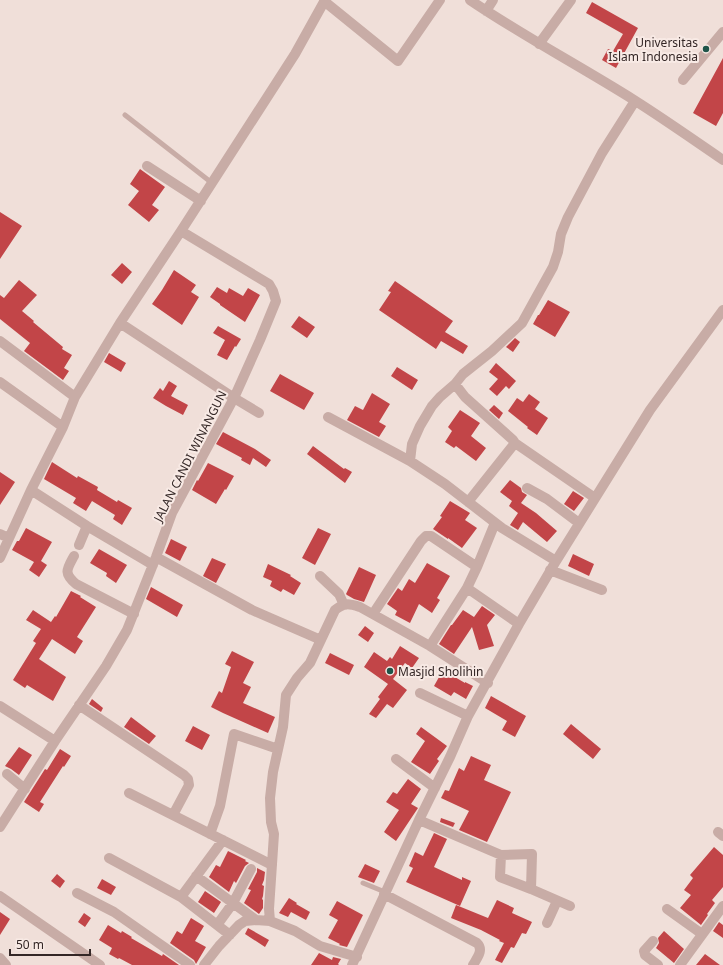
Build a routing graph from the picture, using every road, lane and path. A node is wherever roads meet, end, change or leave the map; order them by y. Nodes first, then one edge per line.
1 (440, 0) edge
2 (494, 0) edge
3 (571, 0) edge
4 (324, 1) edge
5 (472, 1) edge
6 (486, 11) junction
7 (723, 32) edge
8 (539, 44) junction
9 (683, 80) dead end
10 (635, 101) junction
11 (125, 115) dead end
12 (723, 160) edge
13 (147, 166) dead end
14 (212, 183) junction
15 (201, 200) junction
16 (181, 232) junction
17 (723, 310) edge
18 (120, 323) junction
19 (0, 341) edge
20 (0, 382) edge
21 (455, 384) junction
22 (75, 397) junction
23 (234, 398) junction
24 (259, 413) dead end
25 (328, 416) dead end
26 (63, 427) junction
27 (515, 443) junction
28 (410, 461) junction
29 (527, 488) dead end
30 (31, 490) junction
31 (595, 498) junction
32 (468, 502) junction
33 (495, 523) junction
34 (579, 524) junction
35 (87, 526) junction
36 (5, 536) edge
37 (79, 545) dead end
38 (74, 556) dead end
39 (0, 558) edge
40 (155, 561) junction
41 (556, 561) junction
42 (477, 567) junction
43 (550, 570) junction
44 (320, 576) dead end
45 (467, 588) junction
46 (602, 590) dead end
47 (344, 605) junction
48 (134, 614) junction
49 (373, 614) junction
50 (520, 624) junction
51 (321, 640) junction
52 (430, 646) junction
53 (488, 683) junction
54 (420, 692) dead end
55 (79, 705) junction
56 (0, 706) edge
57 (468, 716) junction
58 (55, 741) junction
59 (278, 749) junction
60 (396, 759) dead end
61 (8, 774) dead end
62 (435, 788) junction
63 (25, 789) junction
64 (129, 793) dead end
65 (173, 815) junction
66 (419, 820) junction
67 (0, 827) edge
68 (210, 834) junction
69 (223, 840) junction
70 (501, 855) junction
71 (109, 858) dead end
72 (272, 865) junction
73 (251, 869) dead end
74 (196, 876) junction
75 (363, 883) dead end
76 (531, 889) junction
77 (78, 892) dead end
78 (385, 893) junction
79 (0, 896) edge
80 (181, 897) junction
81 (557, 901) junction
82 (233, 903) junction
83 (570, 906) dead end
84 (723, 906) edge
85 (667, 909) dead end
86 (256, 920) junction
87 (270, 921) junction
88 (547, 923) dead end
89 (217, 925) junction
90 (702, 934) junction
91 (230, 935) junction
92 (653, 941) dead end
93 (0, 958) edge
94 (354, 961) edge
95 (6, 965) edge
96 (100, 965) edge
97 (190, 965) edge
98 (204, 965) edge
99 (473, 965) edge
100 (658, 965) edge
101 (680, 965) edge

1 - 4 street
2 - 6 street
3 - 8 street
4 - 14 street
5 - 6 street
6 - 8 street
7 - 9 street
8 - 10 street
10 - 12 street
10 - 21 street
11 - 14 lane
13 - 15 street
14 - 15 street
15 - 16 street
16 - 18 street
16 - 23 street, JALAN CANDI WINANGUN
17 - 31 street
18 - 22 street
18 - 23 street
19 - 22 street
20 - 26 street
21 - 27 street
21 - 28 street
22 - 26 street
23 - 24 street
23 - 40 street, JALAN CANDI WINANGUN
25 - 28 street
26 - 30 street
27 - 31 street
27 - 32 street
28 - 32 street
29 - 34 street
30 - 35 street
30 - 36 street
31 - 34 street
32 - 33 street
33 - 41 street
33 - 42 street
34 - 41 street
35 - 37 street
35 - 40 street
36 - 39 street
38 - 48 street
40 - 48 street, JALAN CANDI WINANGUN
40 - 51 street
41 - 43 street
42 - 45 street
42 - 49 street
43 - 46 street
43 - 50 street
44 - 47 street
45 - 50 street
45 - 52 street
47 - 49 street
47 - 51 street
48 - 55 street, JALAN CANDI WINANGUN
49 - 52 street
50 - 53 street
51 - 59 street
52 - 53 street
53 - 57 street
54 - 57 street
55 - 58 street, JALAN CANDI WINANGUN
55 - 65 street
56 - 58 street
57 - 62 street
58 - 63 street, JALAN CANDI WINANGUN
59 - 68 street
59 - 72 street
60 - 62 street
61 - 63 street
62 - 66 street
63 - 67 street, JALAN CANDI WINANGUN
64 - 65 street
65 - 68 street
66 - 70 street
66 - 78 street
68 - 69 street
69 - 72 street
69 - 74 street
70 - 76 street
70 - 76 street
71 - 80 street
72 - 87 street
73 - 82 street
74 - 80 street
74 - 82 street
75 - 78 lane
76 - 81 street
77 - 97 street
78 - 94 street
78 - 99 street
79 - 96 street
80 - 89 street
81 - 83 street
81 - 88 street
82 - 86 street
82 - 89 street
84 - 90 street
85 - 90 street
86 - 87 street
86 - 91 street
87 - 94 street
89 - 91 street
90 - 101 street
91 - 98 street
92 - 100 street
93 - 95 street

